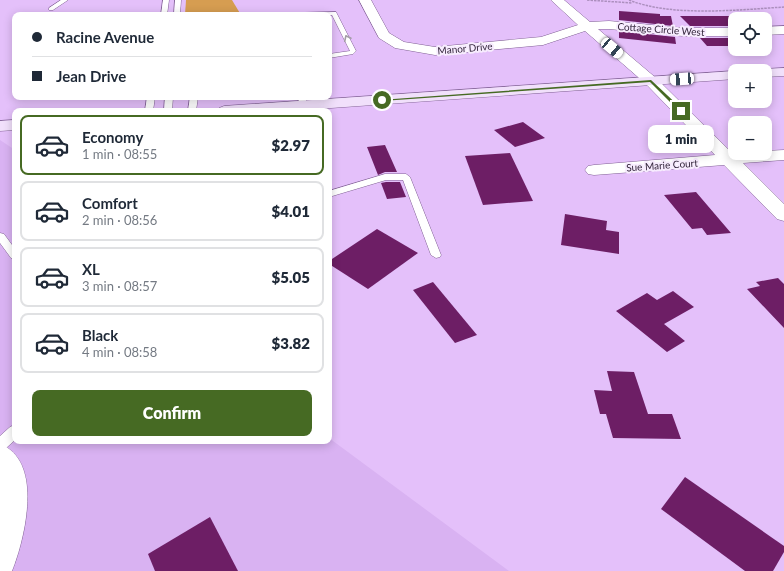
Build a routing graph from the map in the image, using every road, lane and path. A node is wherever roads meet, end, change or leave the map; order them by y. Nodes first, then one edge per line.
1 (65, 0) edge
2 (166, 0) edge
3 (178, 0) edge
4 (365, 0) edge
5 (557, 0) edge
6 (587, 0) edge
7 (629, 0) edge
8 (632, 2) junction
9 (784, 7) edge
10 (51, 9) dead end
11 (164, 12) edge
12 (176, 12) edge
13 (332, 13) edge
14 (586, 26) junction
15 (784, 30) edge
16 (772, 31) edge
17 (728, 32) edge
18 (332, 56) edge
19 (784, 72) edge
20 (772, 73) edge
21 (728, 76) edge
22 (651, 81) junction
23 (332, 99) edge
24 (319, 100) edge
25 (302, 101) edge
26 (257, 108) edge
27 (12, 125) edge
28 (0, 126) edge
29 (784, 156) edge
30 (772, 157) edge
31 (728, 158) edge
32 (730, 160) joint
33 (594, 170) dead end
34 (332, 193) edge
35 (784, 215) edge
36 (0, 236) edge
37 (12, 252) edge
38 (436, 255) dead end
39 (12, 434) edge
40 (0, 445) edge
41 (0, 457) edge
42 (0, 560) edge

1 - 10 lane
2 - 11 lane
3 - 12 lane
4 - 14 street, Manor Drive
5 - 14 street
6 - 8 path
7 - 8 path
8 - 9 path
18 -> 13 lane
14 - 17 street, Cottage Circle West
14 - 22 street
15 - 16 street
19 - 20 main road
21 - 22 main road
22 - 23 main road
22 - 31 street
24 - 25 main road
25 - 26 main road
27 - 28 main road
29 - 30 street, Sue Marie Court
32 - 33 street, Sue Marie Court
32 - 35 street
34 - 38 lane
36 - 37 lane
39 - 40 lane
41 - 42 street

